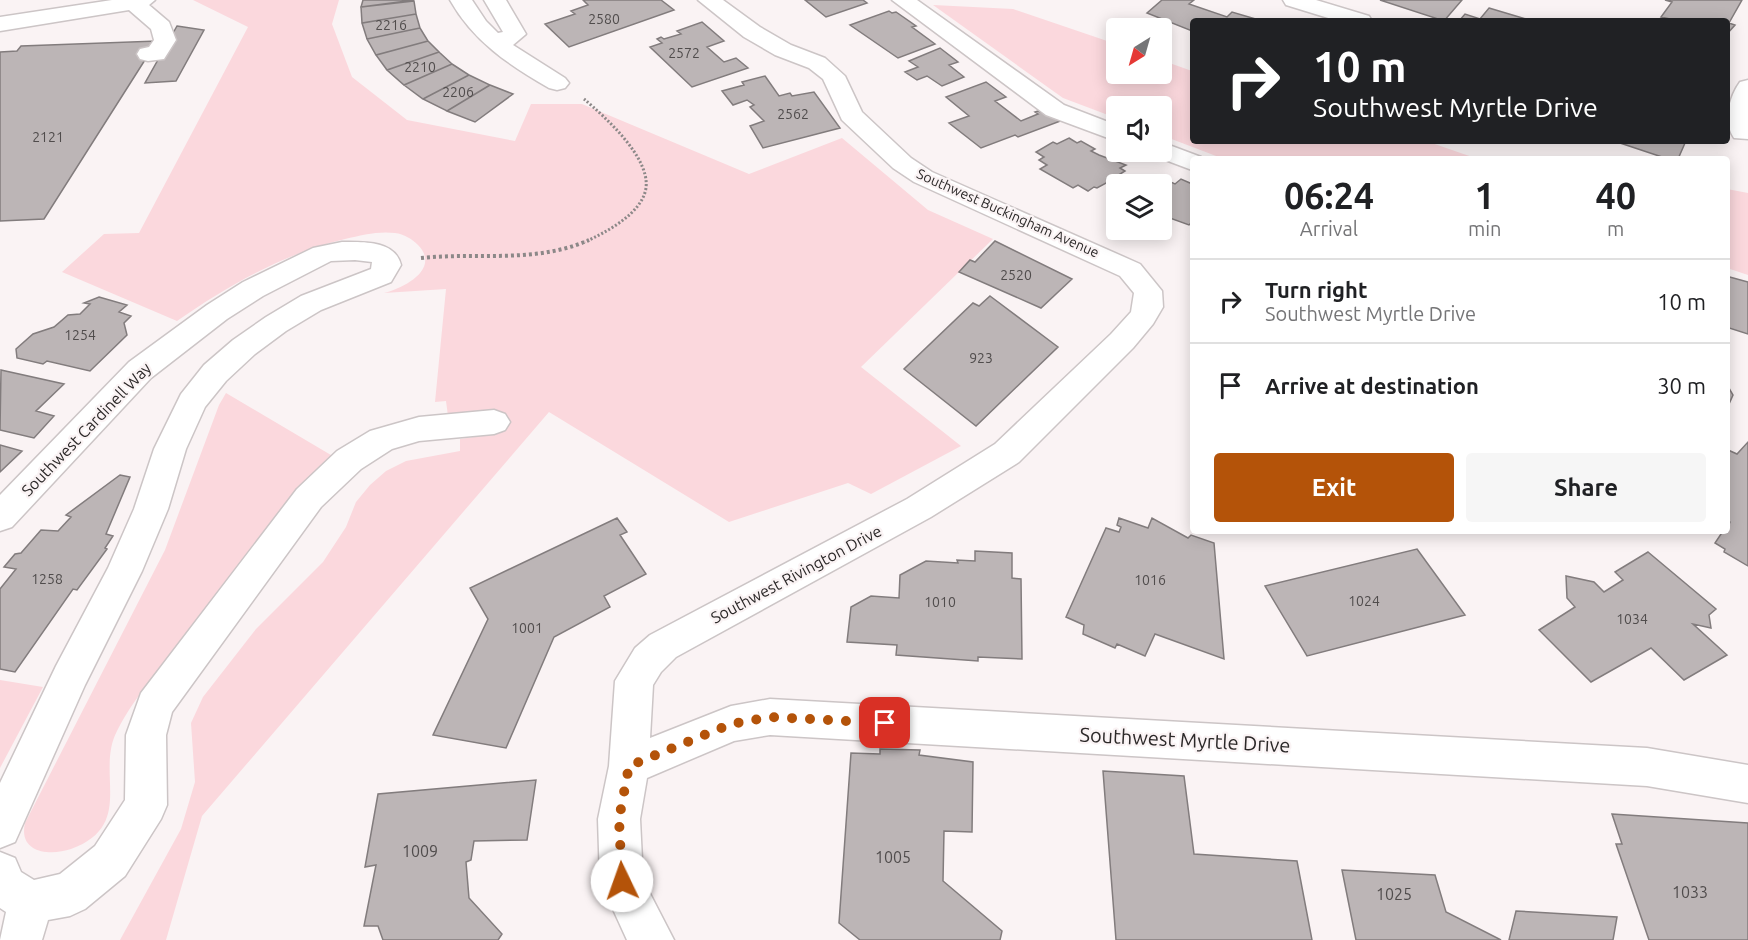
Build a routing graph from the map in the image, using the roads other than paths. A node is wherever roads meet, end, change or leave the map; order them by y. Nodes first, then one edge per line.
1 (461, 0) edge
2 (495, 0) edge
3 (709, 0) edge
4 (903, 0) edge
5 (1294, 0) edge
6 (139, 1) edge
7 (1351, 18) edge
8 (0, 24) edge
9 (495, 40) junction
10 (148, 54) dead end
11 (557, 82) road end
12 (1748, 87) edge
13 (1106, 130) edge
14 (1739, 132) edge
15 (1172, 154) edge
16 (1190, 161) edge
17 (1148, 291) joint
18 (494, 422) dead end
19 (0, 517) edge
20 (629, 766) junction
21 (1748, 784) edge
22 (0, 828) edge
23 (0, 873) edge
24 (26, 921) edge
25 (652, 940) edge

1 - 9 street
2 - 9 street
3 - 17 street, Southwest Buckingham Avenue
4 - 13 street
5 - 7 street
6 - 8 street
6 - 10 street
9 - 11 street
12 - 14 street
15 - 16 street
17 - 20 street, Southwest Rivington Drive
18 - 24 street
19 - 22 street, Southwest Cardinell Way
20 - 21 street, Southwest Myrtle Drive
20 - 25 street, Southwest Rivington Drive
23 - 24 street

